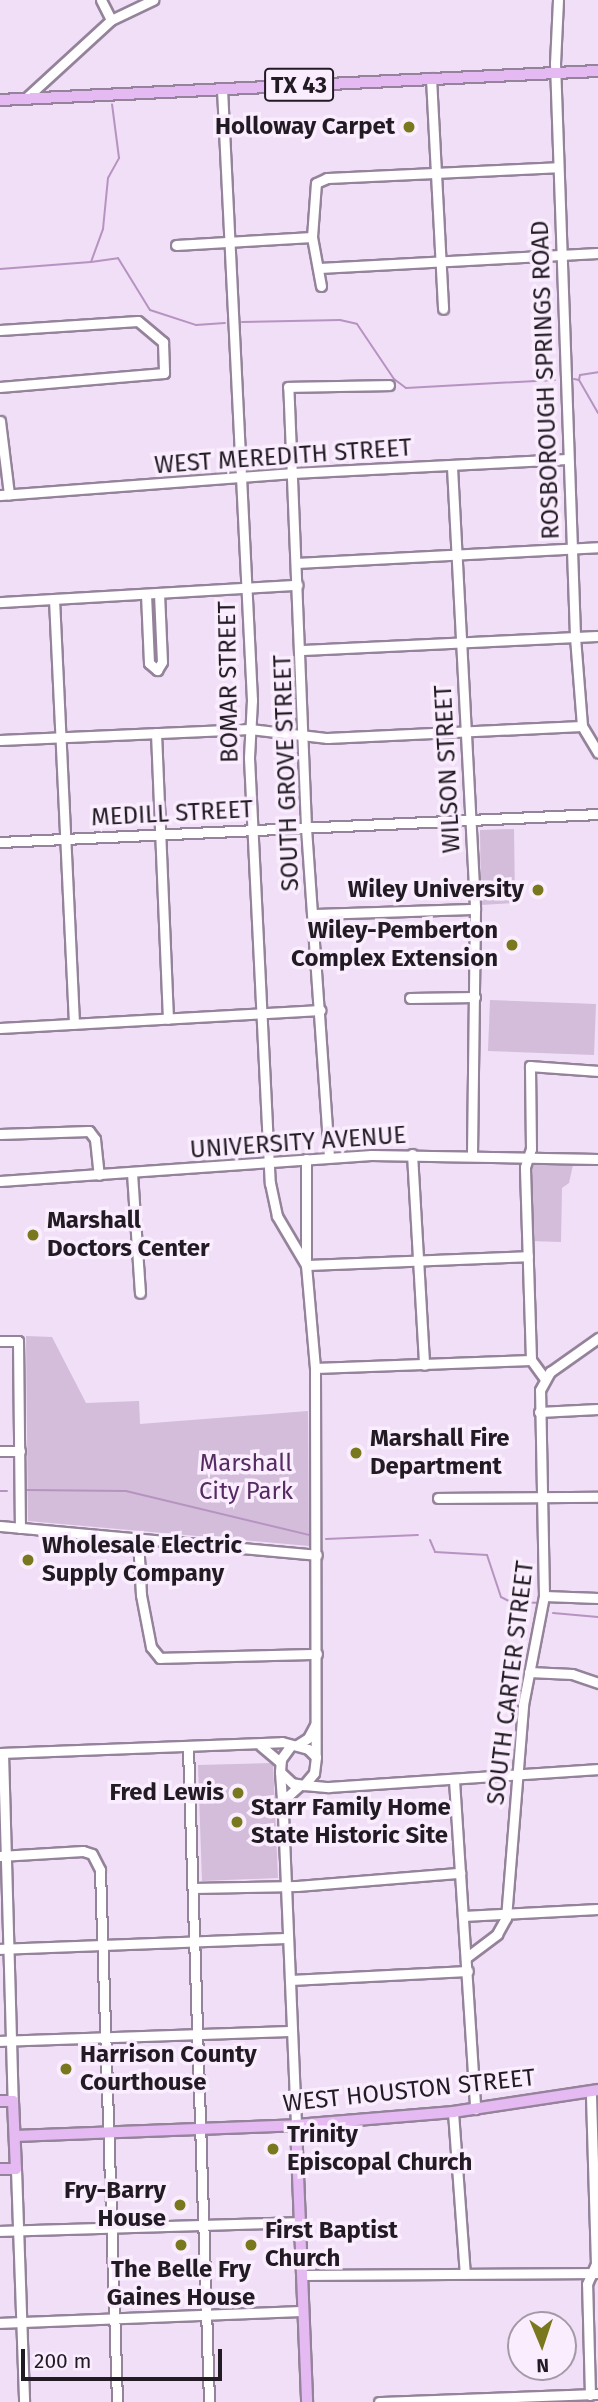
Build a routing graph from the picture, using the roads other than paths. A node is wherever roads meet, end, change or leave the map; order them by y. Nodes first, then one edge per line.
1 (101, 0) edge
2 (153, 0) edge
3 (558, 0) edge
4 (111, 20) junction
5 (598, 71) edge
6 (555, 73) junction
7 (431, 78) junction
8 (222, 89) junction
9 (26, 98) junction
10 (0, 100) edge
11 (558, 167) junction
12 (433, 172) junction
13 (312, 237) junction
14 (229, 242) junction
15 (176, 245) dead end
16 (598, 253) edge
17 (561, 254) junction
18 (440, 261) junction
19 (318, 268) junction
20 (321, 286) dead end
21 (443, 309) dead end
22 (0, 330) edge
23 (389, 385) dead end
24 (0, 387) edge
25 (0, 421) edge
26 (568, 459) junction
27 (452, 467) junction
28 (292, 473) junction
29 (241, 479) junction
30 (4, 495) edge
31 (598, 547) edge
32 (572, 548) junction
33 (458, 554) junction
34 (296, 564) junction
35 (298, 585) junction
36 (247, 587) junction
37 (159, 593) junction
38 (146, 594) junction
39 (54, 599) junction
40 (0, 602) edge
41 (598, 636) edge
42 (575, 637) junction
43 (462, 643) junction
44 (302, 650) junction
45 (582, 726) junction
46 (250, 729) junction
47 (466, 731) junction
48 (156, 733) junction
49 (305, 733) junction
50 (60, 737) junction
51 (0, 740) edge
52 (598, 753) edge
53 (598, 814) edge
54 (469, 820) junction
55 (306, 827) junction
56 (252, 830) junction
57 (158, 834) junction
58 (66, 839) junction
59 (0, 842) edge
60 (475, 909) junction
61 (312, 914) junction
62 (475, 997) junction
63 (410, 998) dead end
64 (320, 1010) junction
65 (261, 1014) junction
66 (168, 1019) junction
67 (74, 1024) junction
68 (0, 1028) edge
69 (598, 1071) edge
70 (0, 1134) edge
71 (412, 1154) junction
72 (472, 1155) junction
73 (329, 1157) junction
74 (528, 1158) junction
75 (306, 1159) junction
76 (598, 1159) edge
77 (269, 1163) junction
78 (132, 1173) junction
79 (99, 1175) junction
80 (0, 1181) edge
81 (528, 1256) junction
82 (417, 1259) junction
83 (306, 1265) junction
84 (140, 1293) dead end
85 (598, 1339) edge
86 (0, 1341) edge
87 (531, 1360) junction
88 (424, 1365) junction
89 (315, 1368) junction
90 (545, 1379) junction
91 (598, 1409) edge
92 (539, 1412) junction
93 (0, 1451) edge
94 (20, 1451) junction
95 (544, 1497) junction
96 (598, 1497) edge
97 (439, 1498) dead end
98 (0, 1526) edge
99 (20, 1528) junction
100 (138, 1538) junction
101 (317, 1555) junction
102 (544, 1596) junction
103 (598, 1598) edge
104 (317, 1654) junction
105 (529, 1672) junction
106 (598, 1683) edge
107 (315, 1726) junction
108 (294, 1745) junction
109 (261, 1746) junction
110 (188, 1748) junction
111 (2, 1753) edge
112 (316, 1757) junction
113 (280, 1767) junction
114 (315, 1769) junction
115 (598, 1769) edge
116 (517, 1774) junction
117 (454, 1780) junction
118 (302, 1785) junction
119 (335, 1786) junction
120 (283, 1814) junction
121 (3, 1856) edge
122 (460, 1873) junction
123 (286, 1885) junction
124 (193, 1888) junction
125 (598, 1909) edge
126 (507, 1914) junction
127 (463, 1916) junction
128 (288, 1938) junction
129 (194, 1942) junction
130 (103, 1945) junction
131 (4, 1949) edge
132 (467, 1957) junction
133 (468, 1970) junction
134 (290, 1980) junction
135 (292, 2031) junction
136 (197, 2035) junction
137 (105, 2038) junction
138 (12, 2041) junction
139 (0, 2042) edge
140 (595, 2091) edge
141 (0, 2101) edge
142 (13, 2101) junction
143 (475, 2109) junction
144 (453, 2112) junction
145 (296, 2125) junction
146 (200, 2129) junction
147 (108, 2132) junction
148 (15, 2136) junction
149 (0, 2169) edge
150 (16, 2169) junction
151 (299, 2222) junction
152 (203, 2225) junction
153 (111, 2228) junction
154 (18, 2230) junction
155 (0, 2231) edge
156 (595, 2273) edge
157 (302, 2274) junction
158 (465, 2274) junction
159 (303, 2311) junction
160 (206, 2315) junction
161 (114, 2318) junction
162 (21, 2322) junction
163 (0, 2323) edge
164 (594, 2394) edge
165 (24, 2402) edge
166 (117, 2402) edge
167 (209, 2402) edge
168 (307, 2402) edge
169 (379, 2402) edge

1 - 4 street
2 - 4 street
3 - 6 street, ROSBOROUGH SPRINGS ROAD
4 - 9 street
5 - 6 main road, TX 43
6 - 7 main road, TX 43
6 - 11 street, ROSBOROUGH SPRINGS ROAD
7 - 8 main road, TX 43
7 - 12 street
8 - 9 main road, TX 43
8 - 14 street, BOMAR STREET
9 - 10 main road, TX 43
11 - 12 street
11 - 17 street, ROSBOROUGH SPRINGS ROAD
12 - 13 street
12 - 18 street
13 - 14 street
13 - 19 street
14 - 15 street
14 - 29 street, BOMAR STREET
16 - 17 street
17 - 18 street
17 - 26 street, ROSBOROUGH SPRINGS ROAD
18 - 19 street
18 - 21 street
19 - 20 street
22 - 24 street
23 - 28 street, SOUTH GROVE STREET
25 - 30 street
26 - 27 street, WEST MEREDITH STREET
26 - 32 street, ROSBOROUGH SPRINGS ROAD
27 - 28 street, WEST MEREDITH STREET
27 - 33 street, WILSON STREET
28 - 29 street, WEST MEREDITH STREET
28 - 34 street, SOUTH GROVE STREET
29 - 30 street, WEST MEREDITH STREET
29 - 36 street, BOMAR STREET
31 - 32 street
32 - 33 street
32 - 42 street, ROSBOROUGH SPRINGS ROAD
33 - 34 street
33 - 43 street, WILSON STREET
34 - 35 street, SOUTH GROVE STREET
35 - 36 street
35 - 44 street, SOUTH GROVE STREET
36 - 37 street
36 - 46 street, BOMAR STREET
37 - 38 street
37 - 38 street
38 - 39 street
39 - 40 street
39 - 50 street
41 - 42 street
42 - 43 street
42 - 45 street, ROSBOROUGH SPRINGS ROAD
43 - 44 street
43 - 47 street, WILSON STREET
44 - 49 street, SOUTH GROVE STREET
45 - 47 street
45 - 52 street, ROSBOROUGH SPRINGS ROAD
46 - 48 street
46 - 49 street
46 - 56 street, BOMAR STREET
47 - 49 street
47 - 54 street, WILSON STREET
48 - 50 street
48 - 57 street
49 - 55 street, SOUTH GROVE STREET
50 - 51 street
50 - 58 street
53 - 54 street, MEDILL STREET
54 - 55 street, MEDILL STREET
54 - 60 street, WILSON STREET
55 - 56 street, MEDILL STREET
55 - 61 street, SOUTH GROVE STREET
56 - 57 street, MEDILL STREET
56 - 65 street, BOMAR STREET
57 - 58 street, MEDILL STREET
57 - 66 street
58 - 59 street, MEDILL STREET
58 - 67 street
60 - 61 street
60 - 62 street, WILSON STREET
61 - 64 street, SOUTH GROVE STREET
62 - 63 street
62 - 72 street, WILSON STREET
64 - 65 street
64 - 73 street, SOUTH GROVE STREET
65 - 66 street
65 - 77 street, BOMAR STREET
66 - 67 street
67 - 68 street
69 - 74 street
70 - 79 street
71 - 72 street, UNIVERSITY AVENUE
71 - 73 street, UNIVERSITY AVENUE
71 - 82 street
72 - 74 street, UNIVERSITY AVENUE
73 - 75 street, UNIVERSITY AVENUE
74 - 76 street, UNIVERSITY AVENUE
74 - 81 street
75 - 77 street, UNIVERSITY AVENUE
75 - 83 street
77 - 78 street, UNIVERSITY AVENUE
77 - 83 street, BOMAR STREET
78 - 79 street, UNIVERSITY AVENUE
78 - 84 street
79 - 80 street, UNIVERSITY AVENUE
81 - 82 street
81 - 87 street
82 - 83 street
82 - 88 street
83 - 89 street
85 - 90 street
86 - 94 street
87 - 88 street
87 - 90 street
88 - 89 street
89 - 101 street
90 - 92 street, SOUTH CARTER STREET
91 - 92 street
92 - 95 street, SOUTH CARTER STREET
93 - 94 street
94 - 99 street
95 - 96 street
95 - 97 street
95 - 102 street, SOUTH CARTER STREET
98 - 99 street
99 - 100 street
100 - 101 street
100 - 104 street
101 - 104 street
102 - 103 street
102 - 105 street, SOUTH CARTER STREET
104 - 107 street
105 - 106 street
105 - 116 street, SOUTH CARTER STREET
107 - 108 street
107 - 112 street
108 - 109 street
108 - 112 street
108 - 113 street
109 - 110 street
109 - 113 street
110 - 111 street
110 - 124 street
111 - 121 street
112 - 114 street
113 - 118 street
113 - 120 street
114 - 118 street
114 - 119 street
115 - 116 street
116 - 117 street
116 - 126 street, SOUTH CARTER STREET
117 - 119 street
117 - 122 street
118 - 119 street
118 - 120 street
120 - 123 street
121 - 130 street
121 - 131 street
122 - 123 street
122 - 127 street
123 - 124 street
123 - 128 street
124 - 129 street
125 - 126 street
126 - 127 street
126 - 132 street
127 - 132 street
128 - 129 street
128 - 134 street
129 - 130 street
129 - 136 street
130 - 131 street
130 - 137 street
131 - 138 street
132 - 133 street
133 - 134 street
133 - 143 street
134 - 135 street
135 - 136 street
135 - 145 street
136 - 137 street
136 - 146 street
137 - 138 street
137 - 147 street
138 - 139 street
138 - 142 street
140 - 143 main road, WEST HOUSTON STREET
140 - 156 street
141 - 142 main road
142 - 148 main road
143 - 144 main road, WEST HOUSTON STREET
144 - 145 main road, WEST HOUSTON STREET
144 - 158 street
145 - 146 main road, WEST HOUSTON STREET
145 - 151 main road
146 - 147 main road, WEST HOUSTON STREET
146 - 152 street
147 - 148 main road, WEST HOUSTON STREET
147 - 153 street
148 - 150 main road
149 - 150 main road
150 - 154 street
151 - 152 street
151 - 157 main road
152 - 153 street
152 - 160 street
153 - 154 street
153 - 161 street
154 - 155 street
154 - 162 street
156 - 158 street
156 - 164 street
157 - 158 street
157 - 159 main road
159 - 160 street
159 - 168 main road
160 - 161 street
160 - 167 street
161 - 162 street
161 - 166 street
162 - 163 street
162 - 165 street
164 - 169 street

